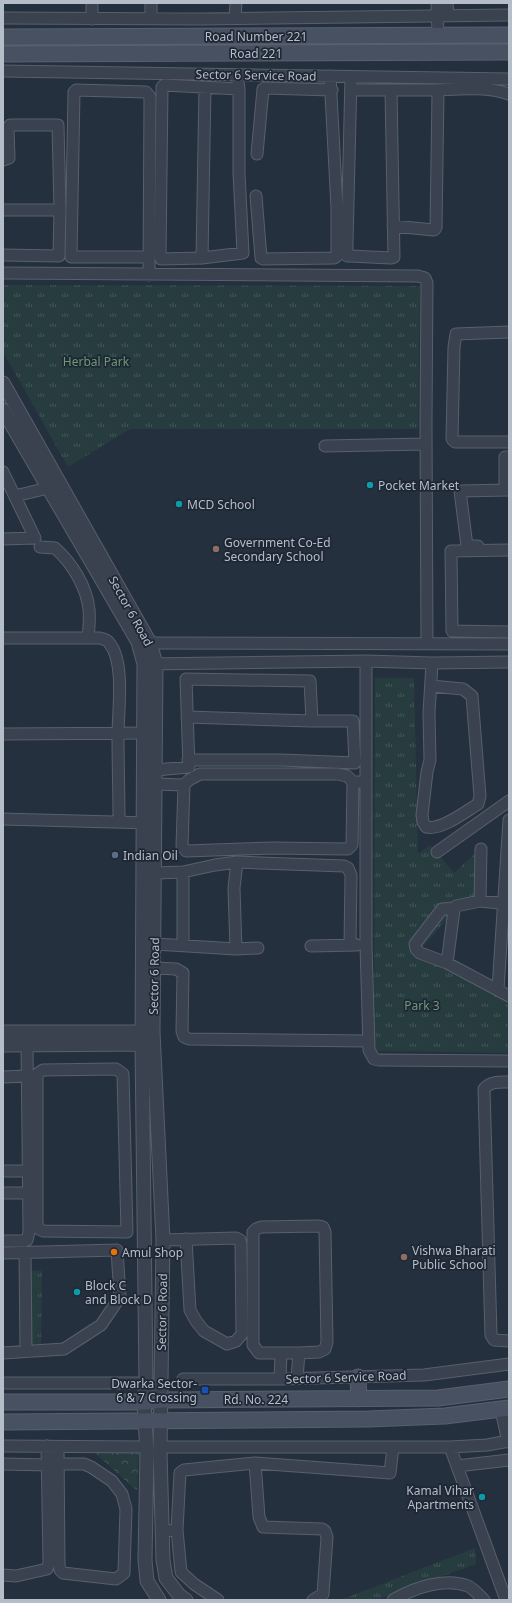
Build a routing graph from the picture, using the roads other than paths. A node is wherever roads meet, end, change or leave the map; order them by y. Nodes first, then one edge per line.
1 (92, 3) edge
2 (151, 3) edge
3 (236, 3) edge
4 (437, 3) edge
5 (448, 3) edge
6 (509, 15) edge
7 (443, 17) junction
8 (3, 18) edge
9 (151, 18) junction
10 (235, 18) junction
11 (92, 19) junction
12 (209, 19) junction
13 (509, 35) edge
14 (209, 36) junction
15 (438, 36) junction
16 (3, 37) edge
17 (509, 52) edge
18 (3, 54) edge
19 (3, 71) edge
20 (73, 72) junction
21 (238, 75) junction
22 (330, 76) junction
23 (351, 77) junction
24 (509, 79) edge
25 (205, 87) junction
26 (239, 89) junction
27 (332, 90) junction
28 (351, 90) junction
29 (391, 90) junction
30 (435, 90) junction
31 (74, 92) junction
32 (509, 94) edge
33 (257, 154) dead end
34 (3, 160) edge
35 (256, 196) dead end
36 (3, 210) edge
37 (60, 210) junction
38 (393, 226) junction
39 (3, 255) edge
40 (149, 257) junction
41 (202, 258) junction
42 (3, 273) edge
43 (149, 275) junction
44 (509, 332) edge
45 (3, 384) edge
46 (3, 410) edge
47 (509, 442) edge
48 (426, 444) junction
49 (325, 446) dead end
50 (509, 457) edge
51 (3, 472) edge
52 (48, 488) junction
53 (507, 490) edge
54 (15, 496) junction
55 (3, 539) edge
56 (509, 546) edge
57 (40, 547) dead end
58 (509, 550) edge
59 (481, 631) junction
60 (509, 632) edge
61 (3, 638) edge
62 (88, 638) junction
63 (144, 643) junction
64 (427, 644) junction
65 (482, 644) junction
66 (509, 644) edge
67 (366, 661) junction
68 (509, 662) edge
69 (432, 663) junction
70 (150, 664) junction
71 (431, 686) junction
72 (187, 717) junction
73 (312, 721) junction
74 (150, 733) junction
75 (3, 734) edge
76 (118, 734) junction
77 (188, 760) junction
78 (156, 770) junction
79 (353, 782) junction
80 (366, 782) junction
81 (155, 784) junction
82 (184, 785) junction
83 (509, 801) edge
84 (3, 819) edge
85 (509, 820) edge
86 (120, 821) junction
87 (149, 823) junction
88 (481, 849) dead end
89 (437, 852) dead end
90 (237, 862) junction
91 (183, 872) junction
92 (155, 873) junction
93 (480, 901) junction
94 (506, 904) edge
95 (454, 908) junction
96 (155, 944) junction
97 (183, 945) junction
98 (350, 945) junction
99 (366, 945) junction
100 (311, 946) dead end
101 (258, 948) dead end
102 (236, 949) junction
103 (447, 963) junction
104 (155, 968) junction
105 (498, 989) junction
106 (509, 996) edge
107 (3, 1032) edge
108 (148, 1038) junction
109 (368, 1041) junction
110 (3, 1045) edge
111 (27, 1045) junction
112 (509, 1061) edge
113 (27, 1076) junction
114 (3, 1077) edge
115 (509, 1082) edge
116 (3, 1171) edge
117 (28, 1171) junction
118 (3, 1193) edge
119 (28, 1193) junction
120 (144, 1231) junction
121 (127, 1232) junction
122 (186, 1239) junction
123 (163, 1240) junction
124 (3, 1241) edge
125 (24, 1252) junction
126 (3, 1253) edge
127 (509, 1341) edge
128 (26, 1352) junction
129 (281, 1352) junction
130 (3, 1353) edge
131 (299, 1353) junction
132 (509, 1364) edge
133 (358, 1377) junction
134 (298, 1378) junction
135 (183, 1379) dead end
136 (280, 1379) junction
137 (3, 1383) edge
138 (146, 1383) junction
139 (509, 1388) edge
140 (358, 1399) junction
141 (162, 1400) junction
142 (3, 1402) edge
143 (144, 1402) junction
144 (505, 1409) edge
145 (161, 1419) junction
146 (145, 1420) junction
147 (3, 1422) edge
148 (509, 1442) edge
149 (3, 1446) edge
150 (53, 1447) junction
151 (146, 1447) junction
152 (160, 1447) junction
153 (393, 1447) junction
154 (450, 1447) junction
155 (509, 1460) edge
156 (255, 1463) junction
157 (3, 1464) edge
158 (53, 1464) junction
159 (457, 1466) junction
160 (178, 1530) junction
161 (162, 1531) junction
162 (3, 1575) edge
163 (159, 1600) edge
164 (186, 1600) edge
165 (218, 1600) edge
166 (313, 1600) edge
167 (393, 1600) edge
168 (484, 1600) edge
169 (506, 1600) edge

1 - 11 street
2 - 9 street
3 - 10 street
4 - 7 street
5 - 7 street
6 - 7 street
7 - 10 street
7 - 15 street
8 - 11 street
9 - 11 street
9 - 12 street
10 - 12 street
12 - 14 street
13 - 15 main road, Road Number 221
14 - 15 main road, Road Number 221
14 - 16 main road, Road Number 221
17 - 18 main road, Road 221
19 - 20 street, Sector 6 Service Road
20 - 21 street, Sector 6 Service Road
20 - 31 street
21 - 22 street, Sector 6 Service Road
21 - 26 street
22 - 23 street, Sector 6 Service Road
22 - 27 street
23 - 24 street, Sector 6 Service Road
23 - 28 street
25 - 26 street
25 - 41 street
25 - 41 street
26 - 41 street
27 - 33 street
27 - 35 street
28 - 29 street
28 - 38 street
29 - 30 street
29 - 38 street
30 - 32 street
30 - 38 street
31 - 40 street
31 - 40 street
34 - 37 street
36 - 37 street
37 - 39 street
40 - 43 street
42 - 43 street
43 - 48 street
44 - 47 street
45 - 63 street, Sector 6 Road
46 - 52 street, Sector 6 Road
48 - 49 street
48 - 64 street
50 - 53 street
51 - 54 street
52 - 54 street
52 - 63 street, Sector 6 Road
53 - 56 street
54 - 55 street
57 - 62 street
58 - 59 street
59 - 60 street
59 - 65 street
61 - 62 street
62 - 76 street
63 - 64 street
63 - 70 street, Sector 6 Road
64 - 65 street
65 - 66 street
67 - 69 street
67 - 70 street
67 - 80 street
68 - 69 street
69 - 71 street
70 - 74 street, Sector 6 Road
71 - 71 street
72 - 73 street
72 - 73 street
72 - 77 street
73 - 77 street
74 - 76 street
74 - 78 street, Sector 6 Road
74 - 87 street, Sector 6 Road
75 - 76 street
76 - 86 street
77 - 78 street
78 - 81 street, Sector 6 Road
79 - 80 street
79 - 82 street
79 - 82 street
80 - 99 street
81 - 82 street
81 - 87 street, Sector 6 Road
83 - 89 street
84 - 86 street
85 - 94 street
86 - 87 street
87 - 92 street, Sector 6 Road
87 - 108 street, Sector 6 Road
88 - 93 street
90 - 91 street
90 - 98 street
90 - 102 street
91 - 92 street
91 - 97 street
92 - 96 street, Sector 6 Road
93 - 94 street
93 - 95 street
94 - 105 street
95 - 103 street
95 - 103 street
96 - 97 street
96 - 104 street, Sector 6 Road
97 - 102 street
98 - 99 street
98 - 100 street
99 - 109 street
101 - 102 street
103 - 105 street
104 - 108 street, Sector 6 Road
104 - 109 street
105 - 106 street
107 - 108 street
108 - 111 street
108 - 120 street, Sector 6 Road
108 - 123 street, Sector 6 Road
109 - 112 street
110 - 111 street
111 - 113 street
113 - 114 street
113 - 117 street
115 - 127 street
116 - 117 street
117 - 119 street
118 - 119 street
119 - 124 street
120 - 121 street
120 - 138 street, Sector 6 Road
121 - 121 street
122 - 122 street
122 - 123 street
123 - 141 street, Sector 6 Road
125 - 126 street
125 - 128 street
125 - 128 street
128 - 130 street
129 - 131 street
129 - 131 street
129 - 136 street
131 - 134 street
132 - 133 street, Sector 6 Service Road
133 - 134 street, Sector 6 Service Road
133 - 140 main road
134 - 136 street, Sector 6 Service Road
135 - 136 street, Sector 6 Service Road
137 - 138 street
138 - 143 street, Sector 6 Road
139 - 140 main road, Rd. No. 224
140 - 141 main road, Rd. No. 224
141 - 143 main road, Rd. No. 224
141 - 145 street, Sector 6 Road
142 - 143 main road, Rd. No. 224
143 - 146 street, Sector 6 Road
144 - 145 main road, Rd. No. 224
144 - 148 street
145 - 146 main road, Rd. No. 224
145 - 152 street, Sector 6 Road
146 - 147 main road, Rd. No. 224
146 - 151 street, Sector 6 Road
148 - 154 street
149 - 150 street
150 - 151 street
150 - 158 street
151 - 163 street, Sector 6 Road
152 - 153 street
152 - 161 street, Sector 6 Road
153 - 154 street
153 - 156 street
154 - 159 street
155 - 159 street
156 - 160 street
156 - 166 street
157 - 158 street
158 - 158 street
158 - 162 street
159 - 169 street
160 - 161 street
160 - 165 street
161 - 164 street, Sector 6 Road
167 - 168 street

